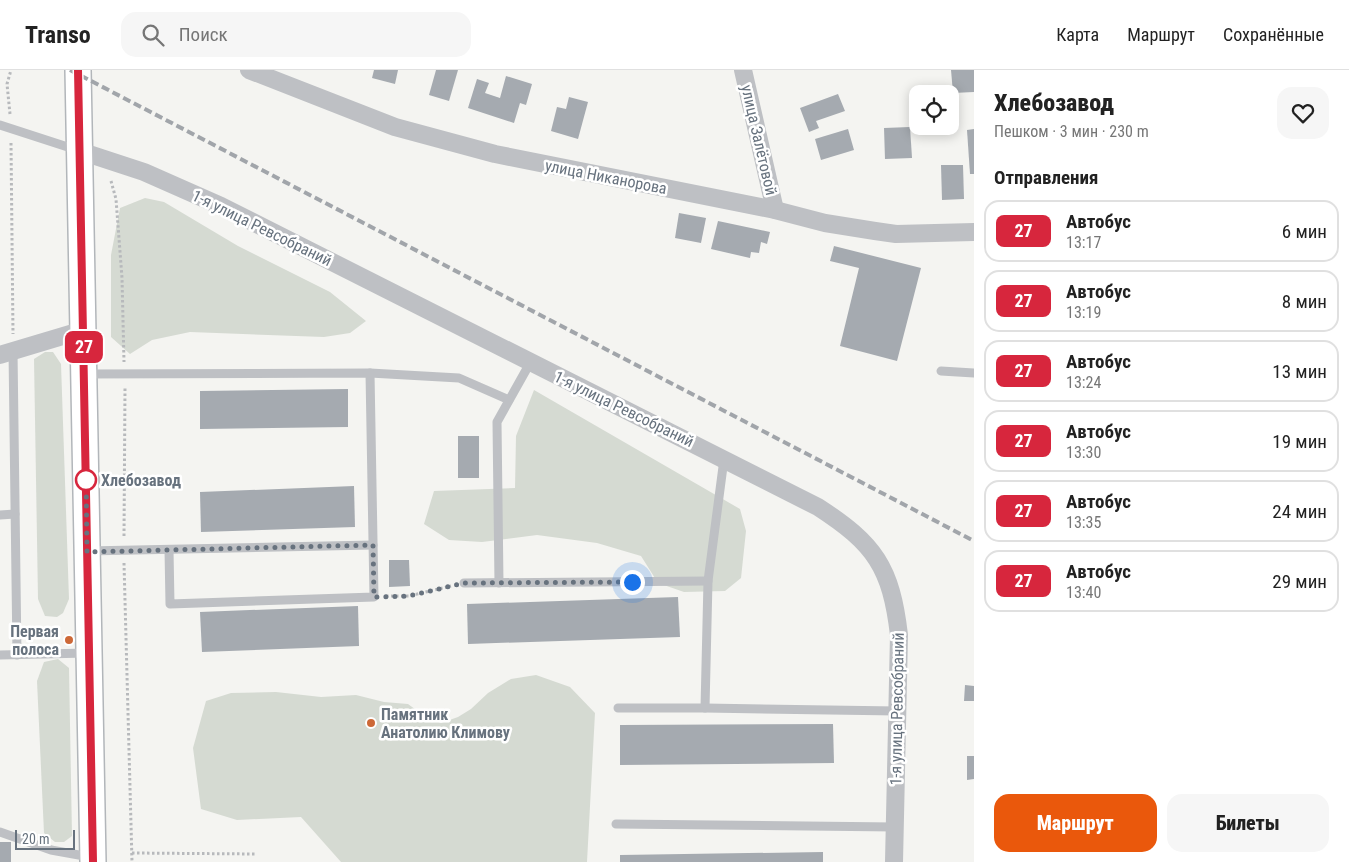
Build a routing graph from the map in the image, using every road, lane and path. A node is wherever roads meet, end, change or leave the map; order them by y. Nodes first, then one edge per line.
1 (11, 70) edge
2 (249, 70) edge
3 (742, 70) edge
4 (78, 72) edge
5 (0, 126) edge
6 (11, 129) junction
7 (80, 151) junction
8 (105, 158) junction
9 (775, 210) junction
10 (974, 232) edge
11 (83, 330) junction
12 (7, 353) edge
13 (530, 363) junction
14 (941, 371) dead end
15 (370, 373) junction
16 (974, 373) edge
17 (84, 374) junction
18 (124, 374) junction
19 (509, 400) junction
20 (724, 458) junction
21 (15, 514) junction
22 (0, 515) edge
23 (373, 545) junction
24 (169, 550) junction
25 (124, 551) junction
26 (87, 552) junction
27 (708, 581) junction
28 (464, 583) joint
29 (499, 583) junction
30 (374, 597) junction
31 (89, 653) junction
32 (0, 655) edge
33 (17, 655) junction
34 (618, 708) dead end
35 (705, 708) junction
36 (897, 711) junction
37 (616, 824) dead end
38 (895, 827) junction
39 (0, 832) edge
40 (132, 853) junction
41 (256, 854) dead end
42 (93, 860) edge
43 (132, 862) edge
44 (894, 862) edge

1 - 6 path
2 - 9 street, улица Никанорова
3 - 9 street, улица Залётовой
4 - 7 main road
5 - 6 lane
6 - 7 lane
6 - 12 path
7 - 8 street, 1-я улица Ревсобраний
7 - 11 main road
8 - 13 street, 1-я улица Ревсобраний
8 - 18 path
9 - 10 street, улица Никанорова
11 - 12 street
11 - 17 main road
12 - 21 lane
13 - 19 lane
13 - 20 street, 1-я улица Ревсобраний
14 - 16 lane
15 - 18 lane
15 - 19 lane
15 - 23 lane
17 - 18 lane
17 - 26 main road
18 - 25 path
19 - 29 lane
20 - 27 lane
20 - 36 street, 1-я улица Ревсобраний
21 - 22 lane
21 - 33 lane
23 - 24 lane
23 - 30 lane
24 - 25 lane
24 - 30 lane
25 - 26 lane
25 - 40 path
26 - 31 main road
27 - 29 lane
27 - 35 lane
28 - 29 lane
28 - 30 path
31 - 33 lane
31 - 42 main road
32 - 33 lane
34 - 35 lane
35 - 36 lane
36 - 38 street, 1-я улица Ревсобраний
37 - 38 lane
38 - 44 street, 1-я улица Ревсобраний
39 - 42 lane
40 - 41 path
40 - 43 path

